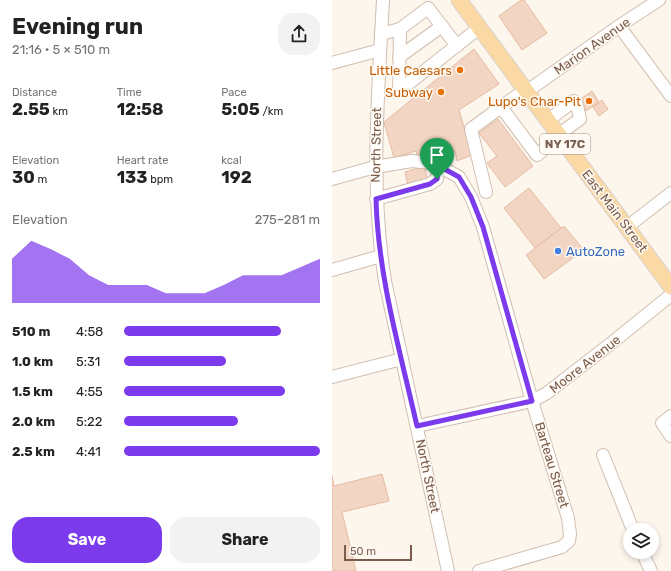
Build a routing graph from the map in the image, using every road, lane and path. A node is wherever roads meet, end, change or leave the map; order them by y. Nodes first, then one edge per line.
1 (383, 0) edge
2 (459, 0) edge
3 (659, 0) edge
4 (442, 26) junction
5 (620, 26) junction
6 (479, 28) junction
7 (400, 29) junction
8 (381, 34) junction
9 (457, 46) junction
10 (380, 50) junction
11 (400, 57) junction
12 (332, 63) edge
13 (525, 91) junction
14 (671, 96) edge
15 (502, 107) junction
16 (547, 120) junction
17 (559, 136) junction
18 (439, 166) junction
19 (375, 167) junction
20 (332, 179) edge
21 (486, 192) dead end
22 (671, 193) edge
23 (376, 199) junction
24 (627, 227) junction
25 (381, 256) junction
26 (332, 270) edge
27 (671, 287) edge
28 (671, 295) edge
29 (402, 359) junction
30 (332, 377) edge
31 (532, 401) junction
32 (671, 416) edge
33 (417, 426) junction
34 (671, 436) edge
35 (603, 455) dead end
36 (630, 523) edge
37 (645, 559) edge
38 (448, 571) edge
39 (479, 571) edge
40 (651, 571) edge

1 - 8 street, North Street
2 - 6 main road, East Main Street / NY 17C
3 - 5 street, Marion Avenue
4 - 7 street
4 - 9 street
4 - 11 street
5 - 13 street, Marion Avenue
5 - 14 street
6 - 9 street
6 - 13 main road, East Main Street / NY 17C
7 - 8 street
7 - 11 street
8 - 10 street, North Street
9 - 11 street
10 - 12 street
10 - 19 street, North Street
13 - 15 street, Marion Avenue
13 - 16 main road, East Main Street / NY 17C
15 - 17 street
15 - 21 street, Marion Avenue
16 - 17 main road, East Main Street / NY 17C
16 - 17 street
17 - 24 main road, East Main Street / NY 17C
18 - 19 street, Barteau Street
18 - 23 street
18 - 31 street, Barteau Street
19 - 20 street, Barteau Street
19 - 23 street, North Street
22 - 24 street
23 - 25 street, North Street
24 - 27 main road, East Main Street / NY 17C
25 - 26 street
25 - 29 street, North Street
28 - 31 street, Moore Avenue
29 - 30 street
29 - 33 street, North Street
31 - 33 street, Moore Avenue
31 - 39 street, Barteau Street
32 - 34 street
33 - 38 street, North Street
35 - 36 street
37 - 40 street

